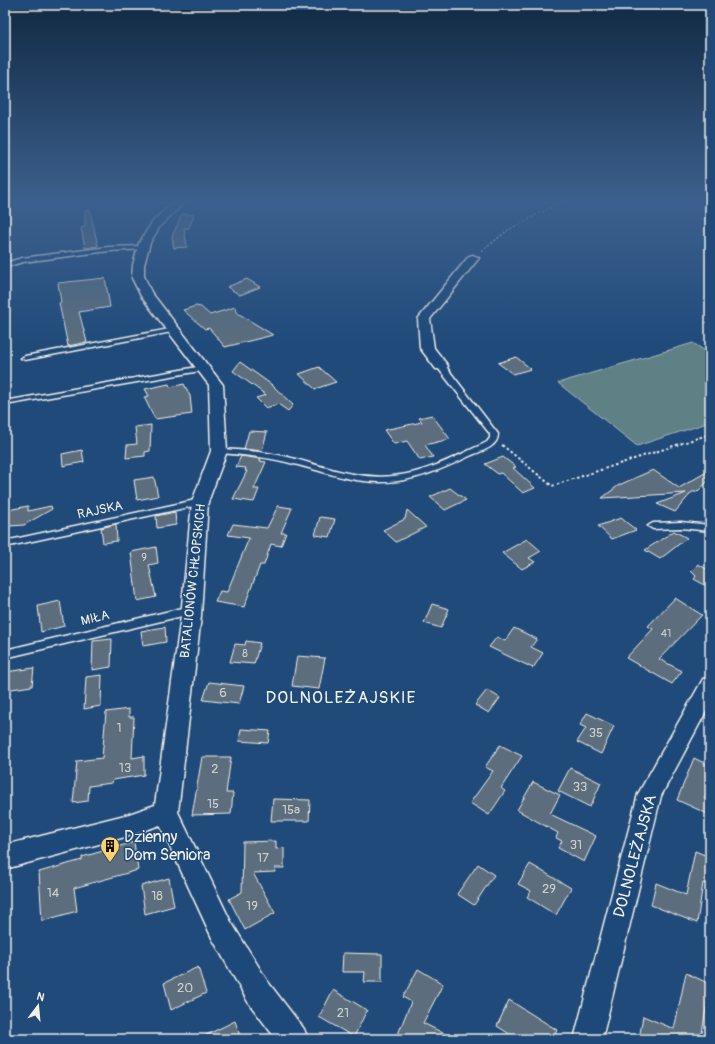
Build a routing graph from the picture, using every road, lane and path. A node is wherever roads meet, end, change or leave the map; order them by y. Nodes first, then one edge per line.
1 (103, 250) edge
2 (143, 250) edge
3 (483, 250) edge
4 (473, 258) joint
5 (5, 265) edge
6 (175, 330) junction
7 (25, 358) dead end
8 (441, 366) joint
9 (203, 368) junction
10 (5, 403) edge
11 (710, 434) edge
12 (494, 438) junction
13 (219, 451) junction
14 (200, 502) junction
15 (653, 526) dead end
16 (710, 528) edge
17 (5, 544) edge
18 (191, 610) junction
19 (5, 654) edge
20 (710, 685) edge
21 (166, 812) junction
22 (5, 857) edge
23 (294, 1039) edge
24 (588, 1039) edge

1 - 5 lane
2 - 6 street, BATALIONÓW CHŁOPSKICH
3 - 4 path
4 - 8 street
6 - 7 lane
6 - 9 street, BATALIONÓW CHŁOPSKICH
8 - 12 lane
9 - 10 lane
9 - 13 street, BATALIONÓW CHŁOPSKICH
11 - 12 path
12 - 13 lane
13 - 14 street, BATALIONÓW CHŁOPSKICH
14 - 17 lane, RAJSKA
14 - 18 street, BATALIONÓW CHŁOPSKICH
15 - 16 lane
18 - 19 lane, MIŁA
18 - 21 street, BATALIONÓW CHŁOPSKICH
20 - 24 street, DOLNOLEŻAJSKA
21 - 22 street
21 - 23 street

